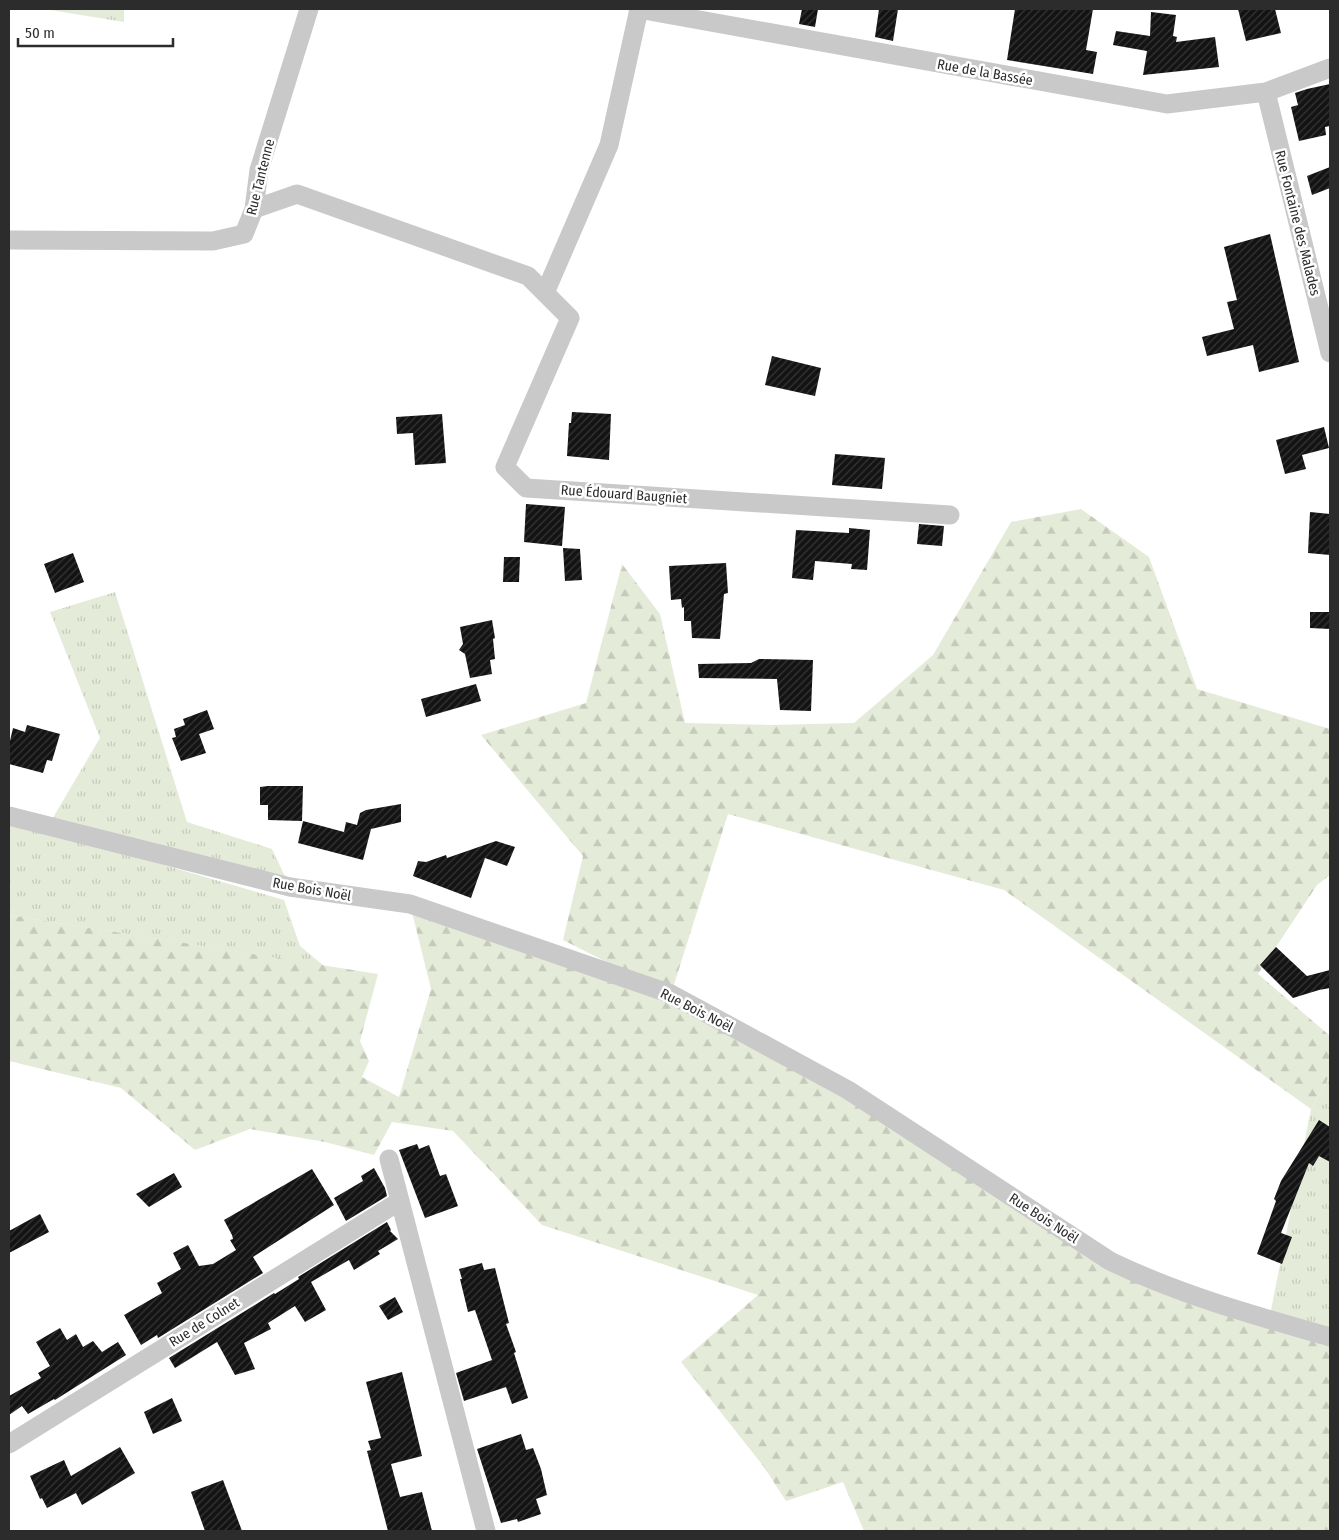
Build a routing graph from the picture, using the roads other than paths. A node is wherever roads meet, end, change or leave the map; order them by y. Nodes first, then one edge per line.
1 (309, 9) edge
2 (638, 9) edge
3 (1330, 68) edge
4 (1266, 92) junction
5 (254, 208) junction
6 (9, 240) edge
7 (545, 293) junction
8 (1330, 353) edge
9 (950, 515) dead end
10 (9, 816) edge
11 (389, 1159) dead end
12 (400, 1200) junction
13 (1330, 1336) edge
14 (9, 1444) edge
15 (486, 1531) edge

1 - 5 street, Rue Tantenne
2 - 4 street, Rue de la Bassée
2 - 7 street
3 - 4 street, Rue de la Bassée
4 - 8 street, Rue Fontaine des Malades
5 - 6 street, Rue Tantenne
5 - 7 street, Rue Édouard Baugniet
7 - 9 street, Rue Édouard Baugniet
10 - 13 street, Rue Bois Noël
11 - 12 street
12 - 14 street, Rue de Colnet
12 - 15 street

